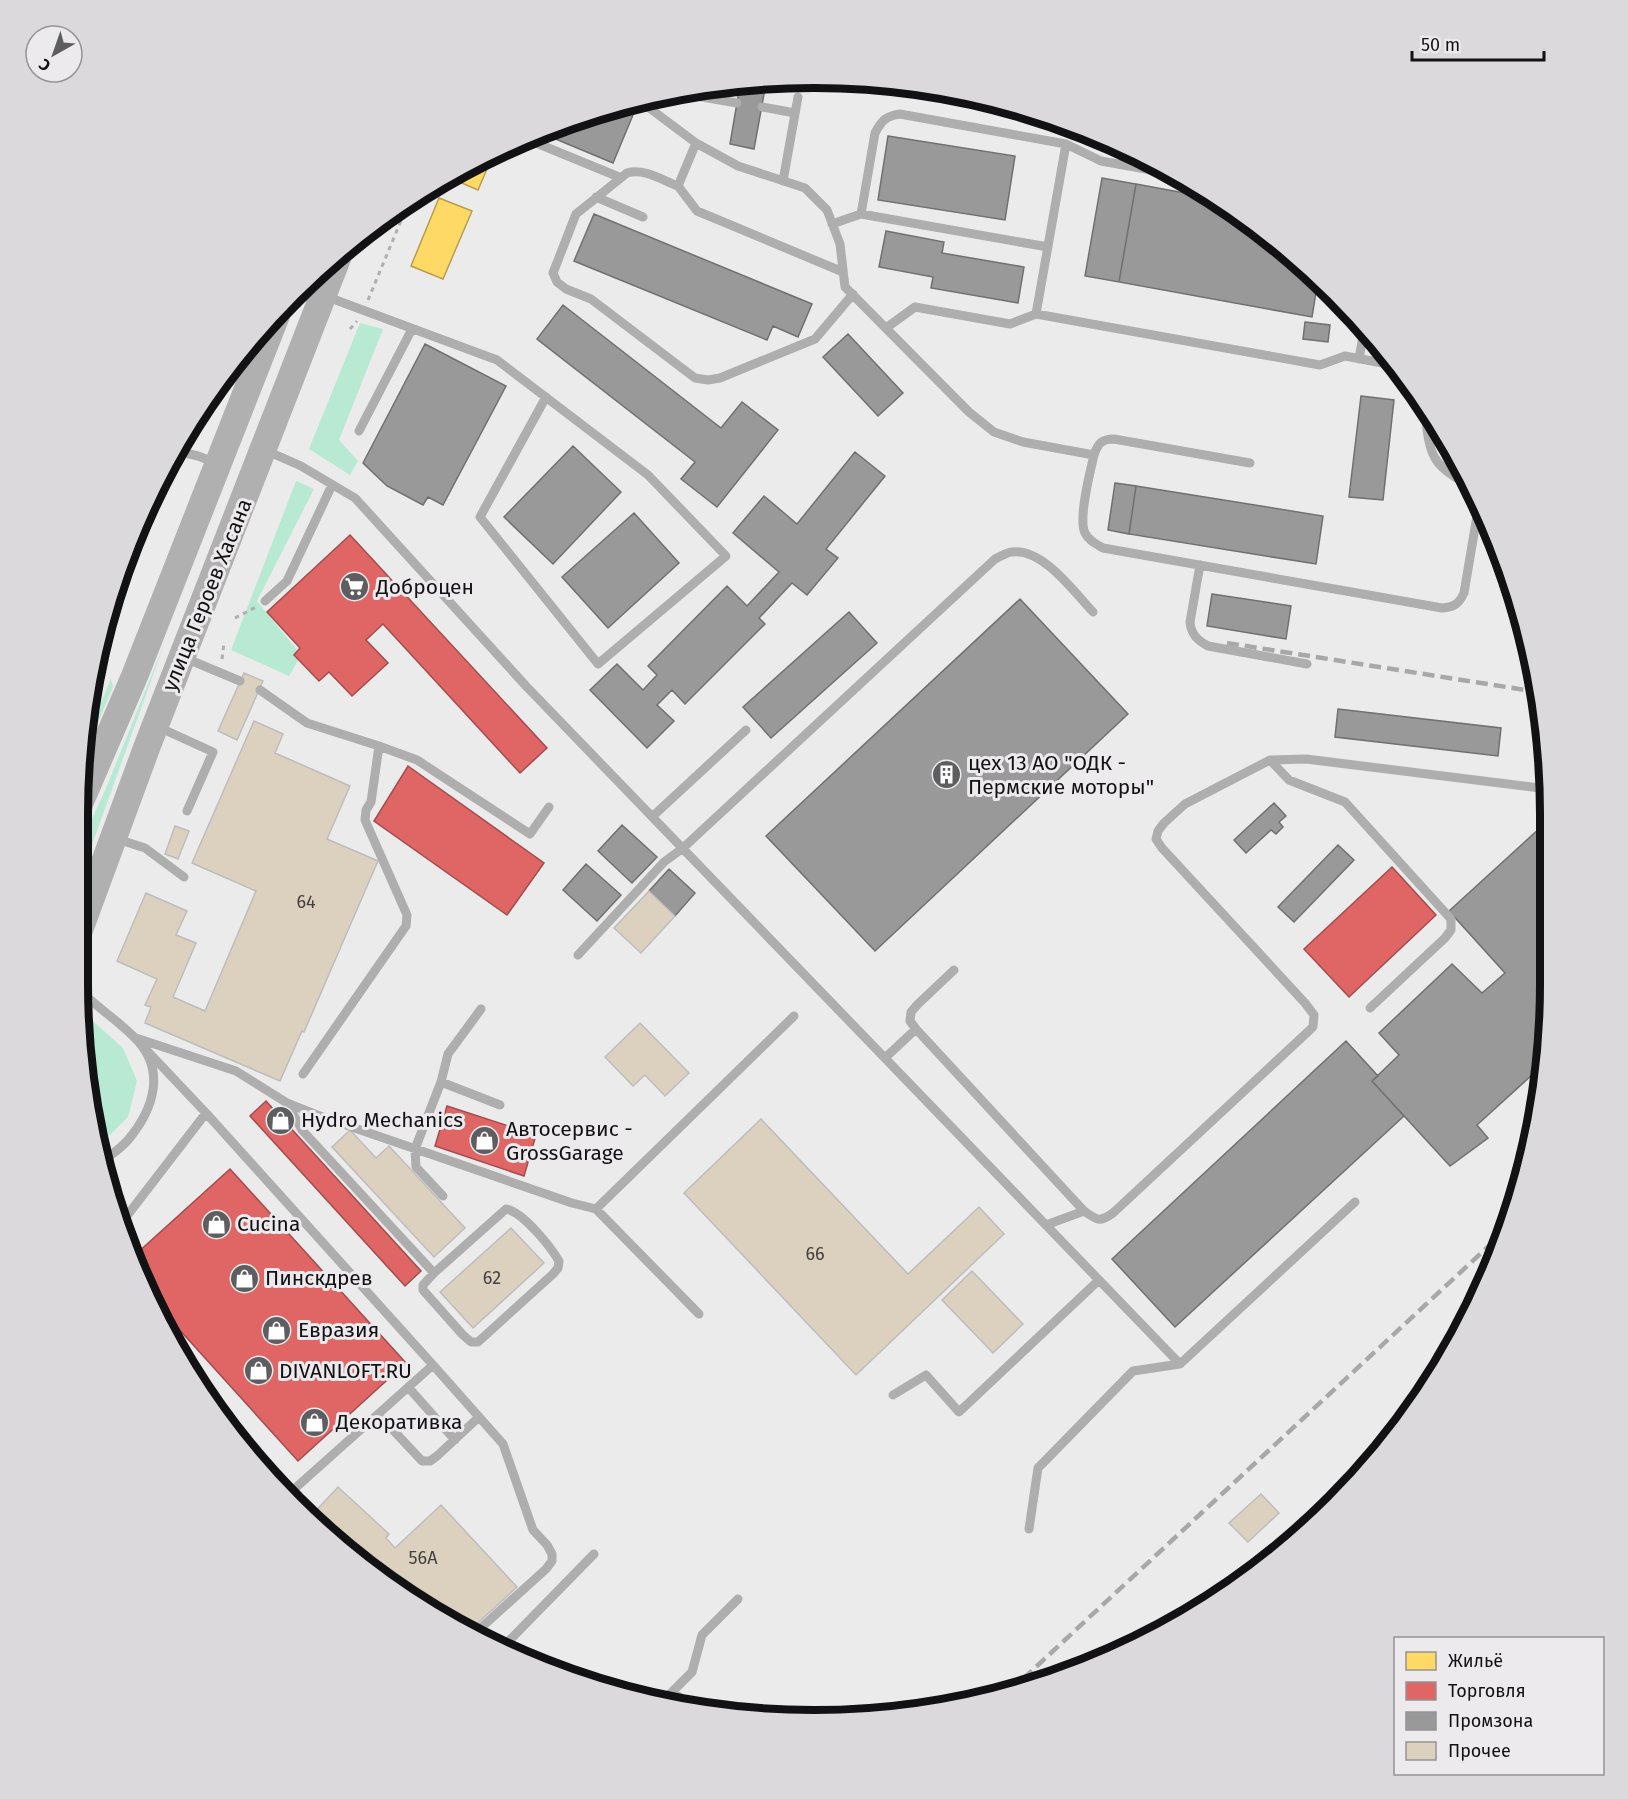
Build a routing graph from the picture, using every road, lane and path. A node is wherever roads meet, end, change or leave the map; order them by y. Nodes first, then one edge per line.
1 (704, 97) edge
2 (798, 97) dead end
3 (737, 103) dead end
4 (651, 107) edge
5 (762, 108) dead end
6 (795, 113) junction
7 (696, 142) junction
8 (538, 143) edge
9 (1066, 144) junction
10 (1144, 168) edge
11 (620, 177) junction
12 (783, 181) junction
13 (678, 186) junction
14 (596, 197) junction
15 (861, 214) junction
16 (403, 217) edge
17 (643, 217) dead end
18 (832, 224) junction
19 (1048, 247) junction
20 (333, 272) edge
21 (843, 272) junction
22 (853, 294) junction
23 (324, 296) junction
24 (366, 305) dead end
25 (1036, 315) junction
26 (886, 328) junction
27 (412, 329) junction
28 (268, 337) edge
29 (1363, 340) edge
30 (1359, 359) junction
31 (1382, 362) edge
32 (546, 397) junction
33 (1427, 428) edge
34 (359, 431) dead end
35 (264, 450) junction
36 (185, 453) edge
37 (1094, 454) junction
38 (219, 464) junction
39 (1250, 464) dead end
40 (1457, 478) edge
41 (332, 485) junction
42 (1476, 519) edge
43 (1200, 565) junction
44 (265, 601) joint
45 (1093, 612) dead end
46 (235, 618) dead end
47 (183, 657) junction
48 (1307, 664) dead end
49 (240, 681) dead end
50 (260, 690) dead end
51 (156, 726) junction
52 (746, 730) dead end
53 (379, 746) junction
54 (1270, 760) junction
55 (89, 781) edge
56 (1539, 788) edge
57 (549, 807) dead end
58 (187, 811) dead end
59 (652, 816) junction
60 (115, 838) junction
61 (683, 848) junction
62 (184, 877) dead end
63 (88, 901) edge
64 (578, 955) dead end
65 (954, 970) dead end
66 (89, 998) edge
67 (1370, 1008) dead end
68 (481, 1009) dead end
69 (794, 1016) dead end
70 (916, 1029) junction
71 (136, 1038) junction
72 (886, 1057) junction
73 (303, 1074) dead end
74 (441, 1082) junction
75 (287, 1103) junction
76 (500, 1105) dead end
77 (206, 1113) junction
78 (415, 1149) junction
79 (109, 1156) edge
80 (443, 1196) dead end
81 (1355, 1202) dead end
82 (596, 1209) junction
83 (1084, 1211) junction
84 (127, 1216) edge
85 (1046, 1225) junction
86 (434, 1273) junction
87 (1099, 1280) junction
88 (699, 1314) dead end
89 (1180, 1364) junction
90 (433, 1365) junction
91 (408, 1387) junction
92 (893, 1395) dead end
93 (378, 1414) junction
94 (479, 1417) junction
95 (455, 1440) junction
96 (293, 1490) edge
97 (1029, 1529) dead end
98 (594, 1554) dead end
99 (738, 1599) dead end
100 (479, 1628) edge
101 (507, 1642) edge
102 (673, 1691) junction
103 (668, 1696) edge
104 (680, 1698) edge

1 - 3 lane
2 - 6 lane
4 - 7 lane
5 - 6 lane
6 - 12 lane
7 - 12 lane
7 - 13 lane
8 - 11 lane
9 - 10 lane
9 - 15 lane
9 - 19 lane
11 - 13 lane
11 - 14 lane
12 - 18 lane
13 - 21 lane
14 - 17 lane
14 - 22 lane
15 - 18 lane
15 - 19 lane
16 - 24 path
18 - 21 lane
19 - 25 lane
20 - 23 main road, улица Героев Хасана
21 - 22 lane
22 - 26 lane
23 - 27 lane
23 - 35 main road, улица Героев Хасана
25 - 26 lane
25 - 30 lane
26 - 37 lane
27 - 32 lane
27 - 34 lane
28 - 38 main road, улица Героев Хасана
29 - 30 lane
30 - 31 lane
32 - 32 lane
33 - 40 lane
35 - 41 lane
35 - 47 main road, улица Героев Хасана
36 - 38 lane
37 - 39 lane
37 - 43 lane
38 - 55 main road, улица Героев Хасана
41 - 44 lane
41 - 59 lane
42 - 43 lane
43 - 48 lane
44 - 46 path
45 - 61 lane
47 - 49 lane
47 - 51 main road, улица Героев Хасана
50 - 53 lane
51 - 58 lane
51 - 60 main road, улица Героев Хасана
52 - 59 lane
53 - 57 lane
53 - 73 lane
54 - 56 lane
54 - 67 lane
54 - 83 lane
59 - 61 lane
60 - 62 lane
60 - 63 main road, улица Героев Хасана
61 - 64 lane
61 - 72 lane
65 - 70 lane
66 - 71 lane
68 - 74 lane
69 - 82 lane
70 - 72 lane
70 - 83 lane
71 - 75 lane
71 - 77 lane
71 - 79 lane
72 - 85 lane
74 - 76 lane
74 - 78 lane
75 - 78 lane
75 - 86 lane
77 - 84 lane
77 - 90 lane
78 - 80 lane
78 - 82 lane
81 - 89 lane
82 - 88 lane
83 - 85 lane
85 - 87 lane
86 - 86 lane
87 - 89 lane
87 - 92 lane
89 - 97 lane
90 - 91 lane
90 - 94 lane
91 - 93 lane
91 - 95 lane
93 - 95 lane
93 - 96 lane
94 - 95 lane
94 - 100 lane
98 - 101 lane
99 - 102 lane
102 - 103 lane
102 - 104 lane

